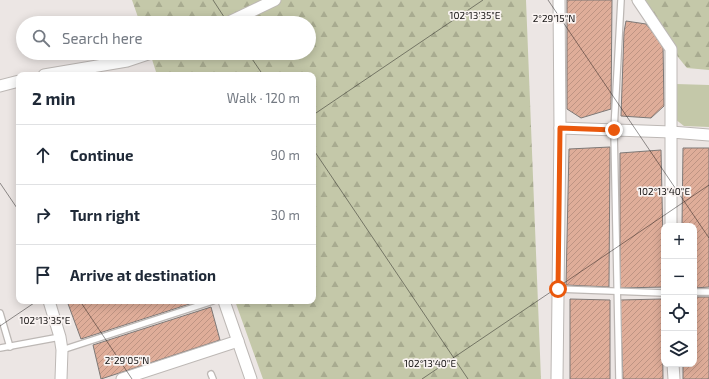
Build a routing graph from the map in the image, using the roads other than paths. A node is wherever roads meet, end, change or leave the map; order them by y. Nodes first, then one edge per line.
1 (275, 0) edge
2 (559, 0) edge
3 (621, 0) edge
4 (638, 0) edge
5 (241, 16) edge
6 (130, 60) edge
7 (62, 72) edge
8 (16, 82) edge
9 (0, 86) edge
10 (560, 128) junction
11 (614, 130) junction
12 (671, 132) junction
13 (709, 135) edge
14 (672, 223) edge
15 (558, 289) junction
16 (616, 291) junction
17 (697, 292) edge
18 (709, 292) edge
19 (661, 293) edge
20 (51, 304) edge
21 (204, 304) edge
22 (225, 304) edge
23 (0, 312) edge
24 (60, 337) junction
25 (238, 341) junction
26 (10, 347) junction
27 (0, 348) edge
28 (62, 350) junction
29 (674, 367) edge
30 (150, 375) edge
31 (60, 379) edge
32 (122, 379) edge
33 (252, 379) edge
34 (558, 379) edge
35 (619, 379) edge
36 (674, 379) edge

1 - 5 street
2 - 10 street
3 - 11 lane
4 - 12 street
6 - 7 street
8 - 9 street
10 - 11 street
10 - 15 street
11 - 12 street
11 - 16 lane
12 - 13 street
12 - 14 street
15 - 16 lane
15 - 34 street
16 - 19 lane
16 - 35 lane
17 - 18 lane
20 - 24 street
21 - 28 lane
22 - 25 street
23 - 26 lane
24 - 26 lane
24 - 28 street
25 - 30 street
25 - 33 street
26 - 27 lane
28 - 31 street
29 - 36 street
30 - 32 street

